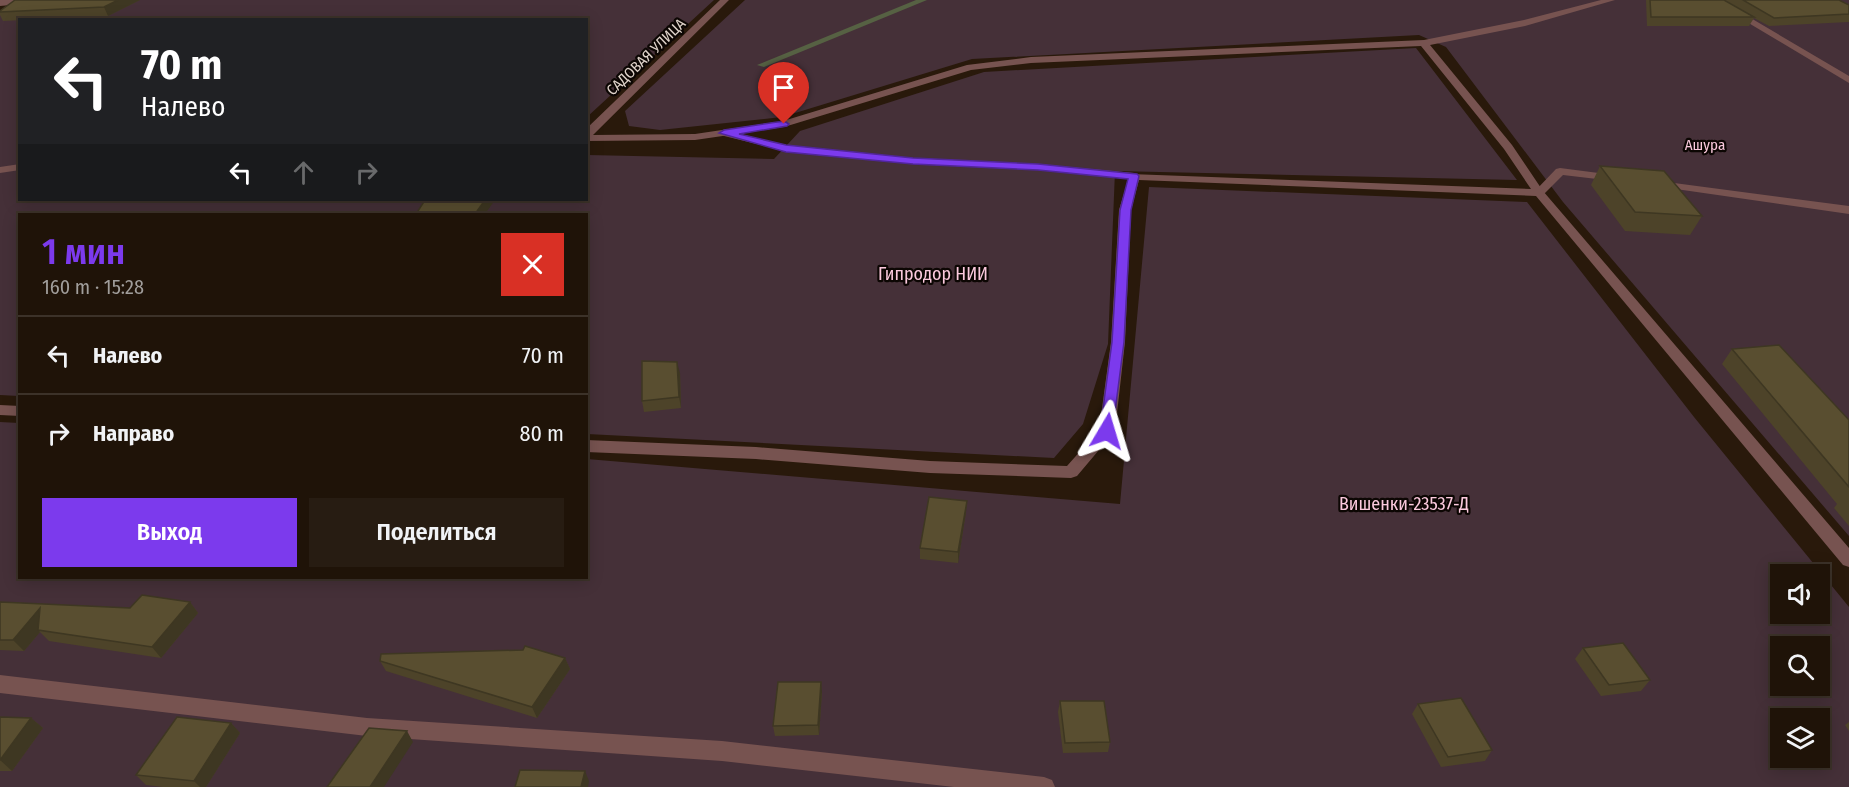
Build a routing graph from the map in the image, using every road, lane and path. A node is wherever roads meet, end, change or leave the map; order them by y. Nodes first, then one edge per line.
1 (32, 0) edge
2 (725, 0) edge
3 (1611, 0) edge
4 (1714, 0) edge
5 (0, 3) edge
6 (1424, 43) junction
7 (1849, 80) edge
8 (724, 133) junction
9 (588, 134) edge
10 (588, 136) edge
11 (18, 167) edge
12 (0, 170) edge
13 (1134, 176) junction
14 (1539, 192) junction
15 (1849, 210) edge
16 (0, 410) edge
17 (18, 411) edge
18 (588, 446) edge
19 (1849, 560) edge
20 (0, 684) edge
21 (1044, 787) edge

1 - 5 street
2 - 9 street, САДОВАЯ УЛИЦА
3 - 6 street
4 - 7 street
6 - 8 street
6 - 14 street
8 - 10 street
8 - 13 street
11 - 12 street
13 - 14 street
13 - 18 street
14 - 15 street
14 - 19 street
16 - 17 street
20 - 21 street

